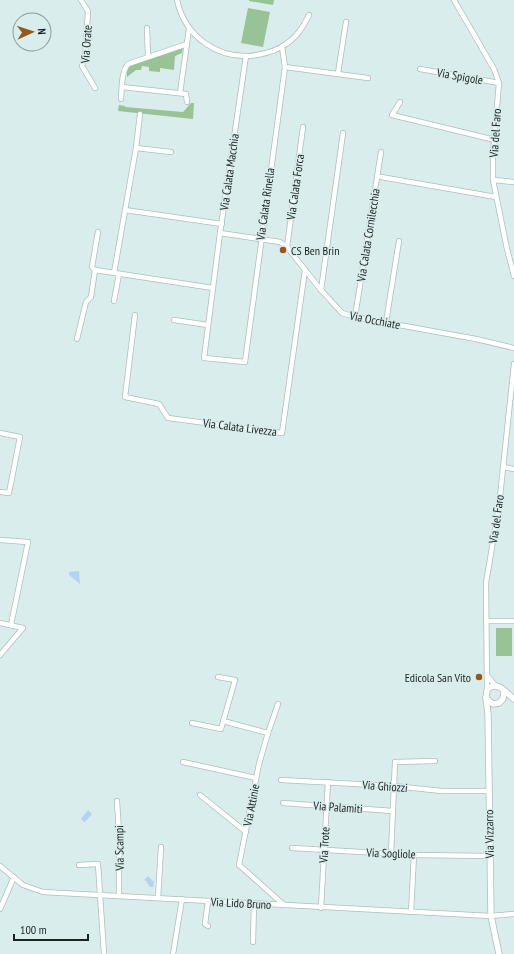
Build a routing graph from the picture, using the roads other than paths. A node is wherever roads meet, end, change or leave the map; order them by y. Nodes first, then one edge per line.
1 (81, 0) edge
2 (177, 0) edge
3 (454, 0) edge
4 (309, 16) dead end
5 (346, 22) dead end
6 (147, 28) dead end
7 (189, 29) junction
8 (187, 44) junction
9 (282, 47) junction
10 (246, 56) junction
11 (148, 57) junction
12 (285, 67) junction
13 (420, 69) dead end
14 (338, 73) junction
15 (368, 78) dead end
16 (499, 83) junction
17 (95, 88) dead end
18 (122, 88) junction
19 (180, 93) junction
20 (121, 99) dead end
21 (187, 102) dead end
22 (400, 102) dead end
23 (140, 114) dead end
24 (303, 127) dead end
25 (343, 133) dead end
26 (495, 140) junction
27 (136, 148) junction
28 (171, 152) dead end
29 (381, 152) dead end
30 (381, 177) dead end
31 (493, 180) junction
32 (514, 182) edge
33 (496, 197) junction
34 (125, 210) junction
35 (222, 224) junction
36 (98, 232) dead end
37 (220, 233) junction
38 (261, 239) junction
39 (399, 242) dead end
40 (287, 248) junction
41 (96, 270) junction
42 (305, 270) junction
43 (114, 273) junction
44 (119, 274) junction
45 (514, 276) edge
46 (213, 288) junction
47 (321, 290) junction
48 (114, 301) dead end
49 (135, 315) dead end
50 (355, 317) junction
51 (174, 320) dead end
52 (386, 322) junction
53 (208, 325) junction
54 (77, 339) dead end
55 (514, 348) edge
56 (245, 362) joint
57 (514, 365) edge
58 (0, 433) edge
59 (503, 467) junction
60 (514, 469) edge
61 (0, 492) edge
62 (0, 540) edge
63 (486, 621) junction
64 (514, 621) edge
65 (0, 623) edge
66 (11, 625) junction
67 (0, 655) edge
68 (487, 675) junction
69 (218, 677) dead end
70 (495, 685) junction
71 (487, 690) junction
72 (504, 691) junction
73 (486, 698) junction
74 (502, 700) junction
75 (278, 704) dead end
76 (494, 704) junction
77 (488, 714) junction
78 (223, 721) junction
79 (192, 724) dead end
80 (268, 733) junction
81 (435, 761) dead end
82 (183, 762) dead end
83 (256, 778) junction
84 (281, 780) dead end
85 (328, 782) junction
86 (394, 786) junction
87 (488, 791) junction
88 (200, 795) dead end
89 (117, 801) dead end
90 (283, 803) dead end
91 (327, 806) junction
92 (393, 811) junction
93 (246, 832) junction
94 (161, 847) dead end
95 (292, 848) dead end
96 (324, 850) junction
97 (391, 854) junction
98 (414, 854) junction
99 (490, 856) junction
100 (79, 865) dead end
101 (0, 866) edge
102 (14, 877) junction
103 (100, 894) junction
104 (119, 895) junction
105 (158, 898) junction
106 (182, 899) junction
107 (208, 901) junction
108 (254, 904) junction
109 (285, 905) junction
110 (321, 908) junction
111 (0, 909) edge
112 (411, 912) junction
113 (514, 914) edge
114 (491, 916) junction
115 (208, 926) dead end
116 (253, 942) dead end
117 (104, 954) edge
118 (173, 954) edge
119 (499, 954) edge

1 - 17 street, Via Orate
2 - 7 street
3 - 16 street, Via del Faro
4 - 9 street
5 - 14 street
6 - 11 street
7 - 8 street
7 - 10 street
8 - 11 street
8 - 19 street
9 - 10 street
9 - 12 street, Via Calata Rinella
10 - 35 street, Via Calata Macchia
11 - 18 street
12 - 14 street
12 - 38 street, Via Calata Rinella
13 - 16 street, Via Spigole
14 - 15 street
16 - 26 street, Via del Faro
18 - 19 street
18 - 20 street
19 - 21 street
22 - 26 street
23 - 27 street
24 - 40 street, Via Calata Forca
25 - 47 street
26 - 31 street, Via del Faro
27 - 28 street
27 - 34 street
29 - 50 street, Via Calata Cornilecchia
30 - 33 street
31 - 32 street
31 - 33 street, Via del Faro
33 - 45 street, Via del Faro
34 - 35 street
34 - 43 street
35 - 37 street, Via Calata Macchia
36 - 41 street
37 - 38 street, Via Occhiate
37 - 46 street, Via Calata Macchia
38 - 40 street, Via Occhiate
38 - 56 street, Via Calata Rinella
39 - 52 street
40 - 42 street, Via Occhiate
41 - 43 street
41 - 54 street
42 - 47 street, Via Occhiate
42 - 49 street, Via Calata Livezza
43 - 44 street
44 - 46 street
44 - 48 street
46 - 53 street, Via Calata Macchia
47 - 50 street, Via Occhiate
50 - 52 street, Via Occhiate
51 - 53 street
52 - 55 street, Via Occhiate
53 - 56 street, Via Calata Macchia
57 - 59 street, Via del Faro
58 - 61 street
59 - 60 street
59 - 63 street, Via del Faro
62 - 66 street
63 - 64 street
63 - 68 street, Via del Faro
65 - 66 street
66 - 67 street
68 - 70 street
68 - 71 street, Via del Faro
69 - 78 street
70 - 71 street
70 - 72 street
71 - 73 street, Via Vizzarro
72 - 74 street
72 - 74 street
73 - 76 street
73 - 77 street, Via Vizzarro
74 - 76 street
75 - 80 street, Via Attinie
76 - 77 street
77 - 87 street, Via Vizzarro
78 - 79 street
78 - 80 street
80 - 83 street, Via Attinie
81 - 86 street
82 - 83 street
83 - 93 street, Via Attinie
84 - 85 street, Via Ghiozzi
85 - 86 street, Via Ghiozzi
85 - 91 street, Via Trote
86 - 87 street, Via Ghiozzi
86 - 92 street
87 - 99 street, Via Vizzarro
88 - 93 street
89 - 104 street, Via Scampi
90 - 91 street, Via Palamiti
91 - 92 street, Via Palamiti
91 - 96 street, Via Trote
92 - 97 street
93 - 109 street, Via Attinie
94 - 105 street
95 - 96 street, Via Sogliole
96 - 97 street, Via Sogliole
96 - 110 street, Via Trote
97 - 98 street, Via Sogliole
98 - 99 street, Via Sogliole
98 - 112 street
99 - 114 street, Via Vizzarro
100 - 103 street
101 - 102 street, Via Lido Bruno
102 - 103 street, Via Lido Bruno
102 - 111 street
103 - 104 street, Via Lido Bruno
103 - 117 street
104 - 105 street, Via Lido Bruno
105 - 106 street, Via Lido Bruno
106 - 107 street, Via Lido Bruno
106 - 118 street
107 - 108 street, Via Lido Bruno
107 - 115 street
108 - 109 street, Via Lido Bruno
108 - 116 street
109 - 110 street, Via Lido Bruno
110 - 112 street, Via Lido Bruno
112 - 114 street, Via Lido Bruno
113 - 114 street, Via Lido Bruno
114 - 119 street, Via Vizzarro

